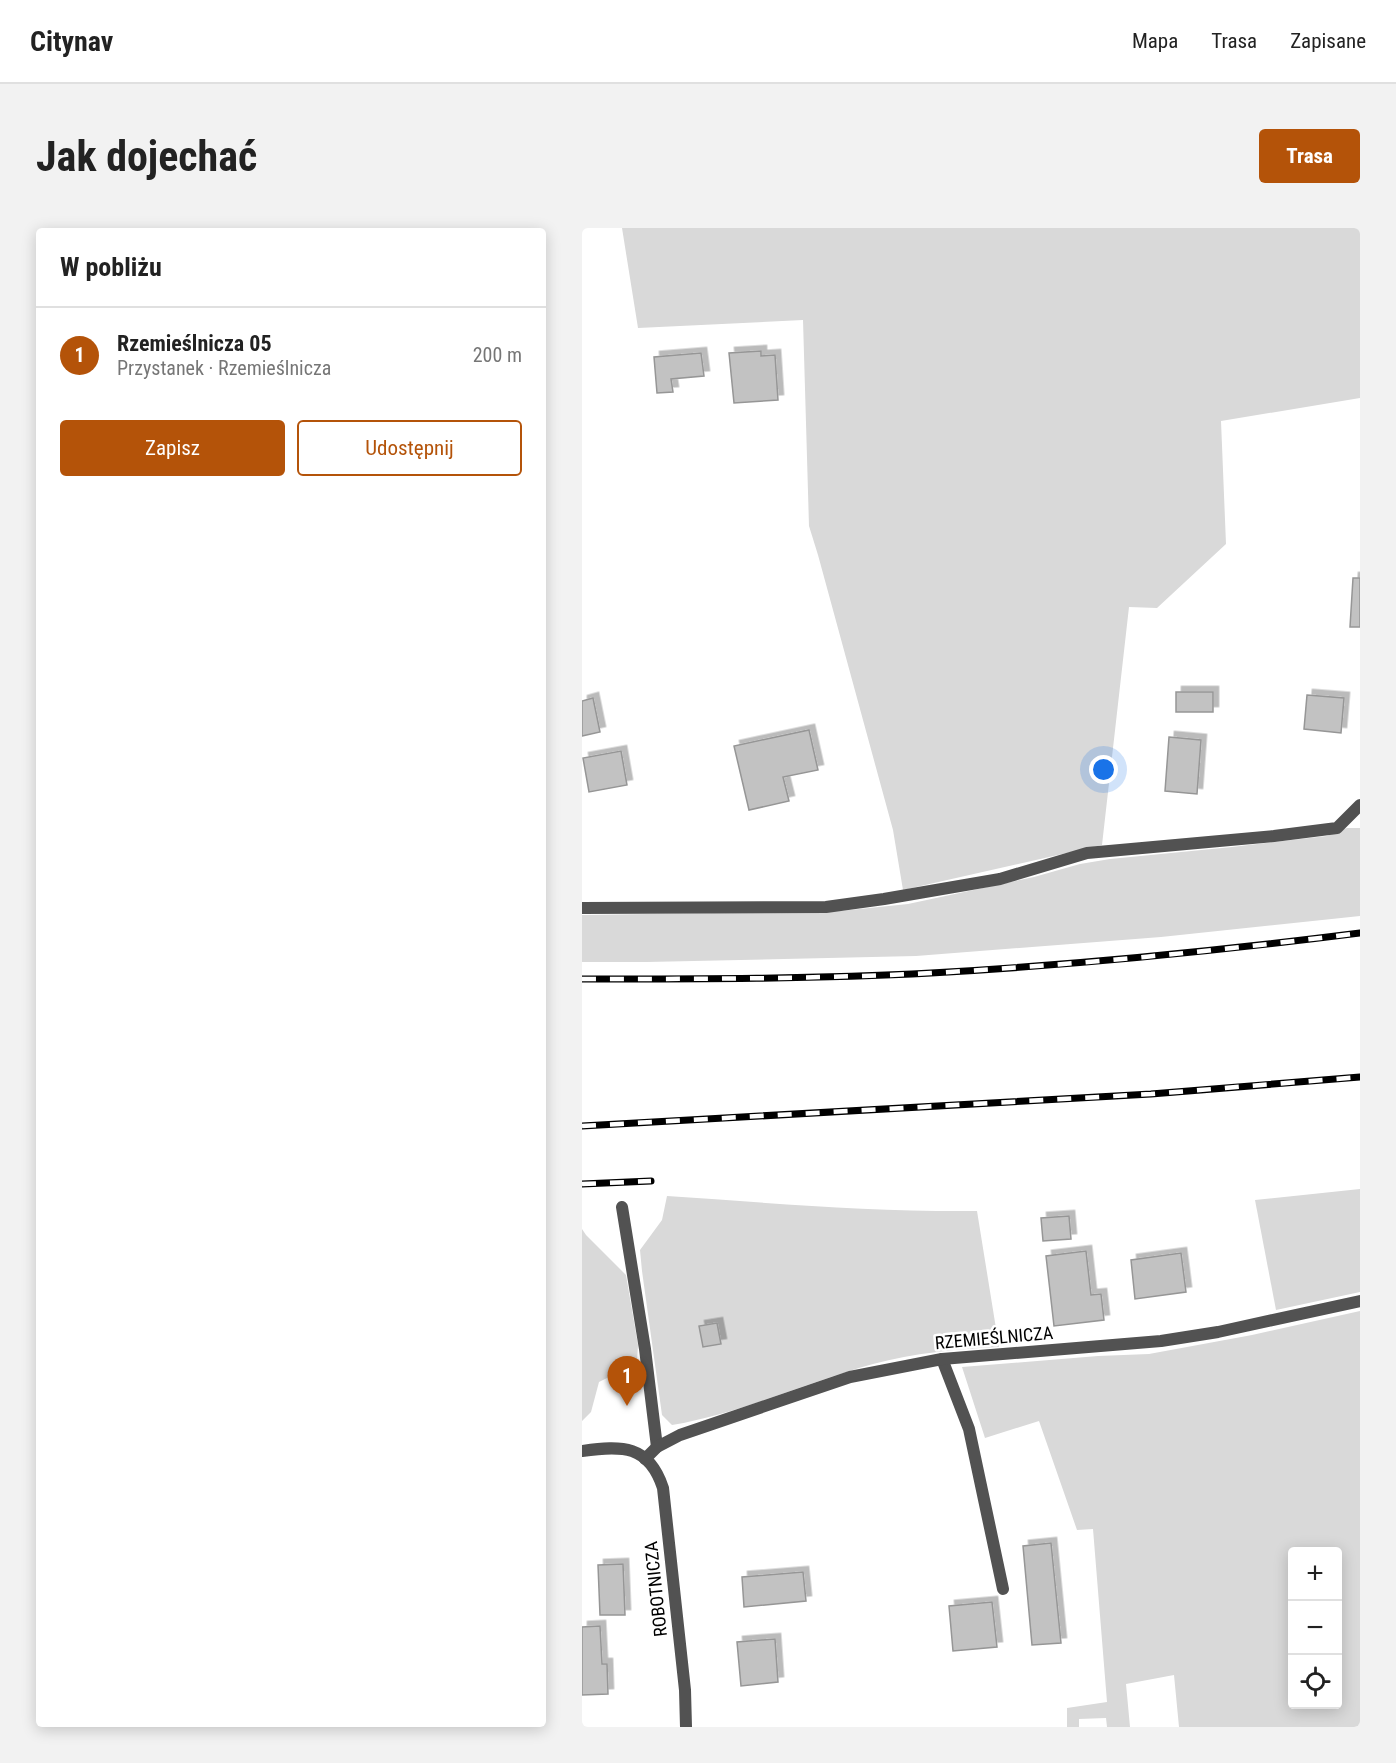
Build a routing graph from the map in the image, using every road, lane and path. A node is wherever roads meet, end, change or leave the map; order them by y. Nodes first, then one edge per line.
1 (1360, 805) edge
2 (582, 908) edge
3 (622, 1207) dead end
4 (1360, 1301) edge
5 (942, 1359) junction
6 (657, 1447) junction
7 (582, 1451) edge
8 (643, 1457) junction
9 (1003, 1589) dead end
10 (686, 1727) edge

1 - 2 street
3 - 6 street
4 - 5 street, RZEMIEŚLNICZA
5 - 6 street, RZEMIEŚLNICZA
5 - 9 street
6 - 8 street, RZEMIEŚLNICZA
7 - 8 street
8 - 10 street, ROBOTNICZA

